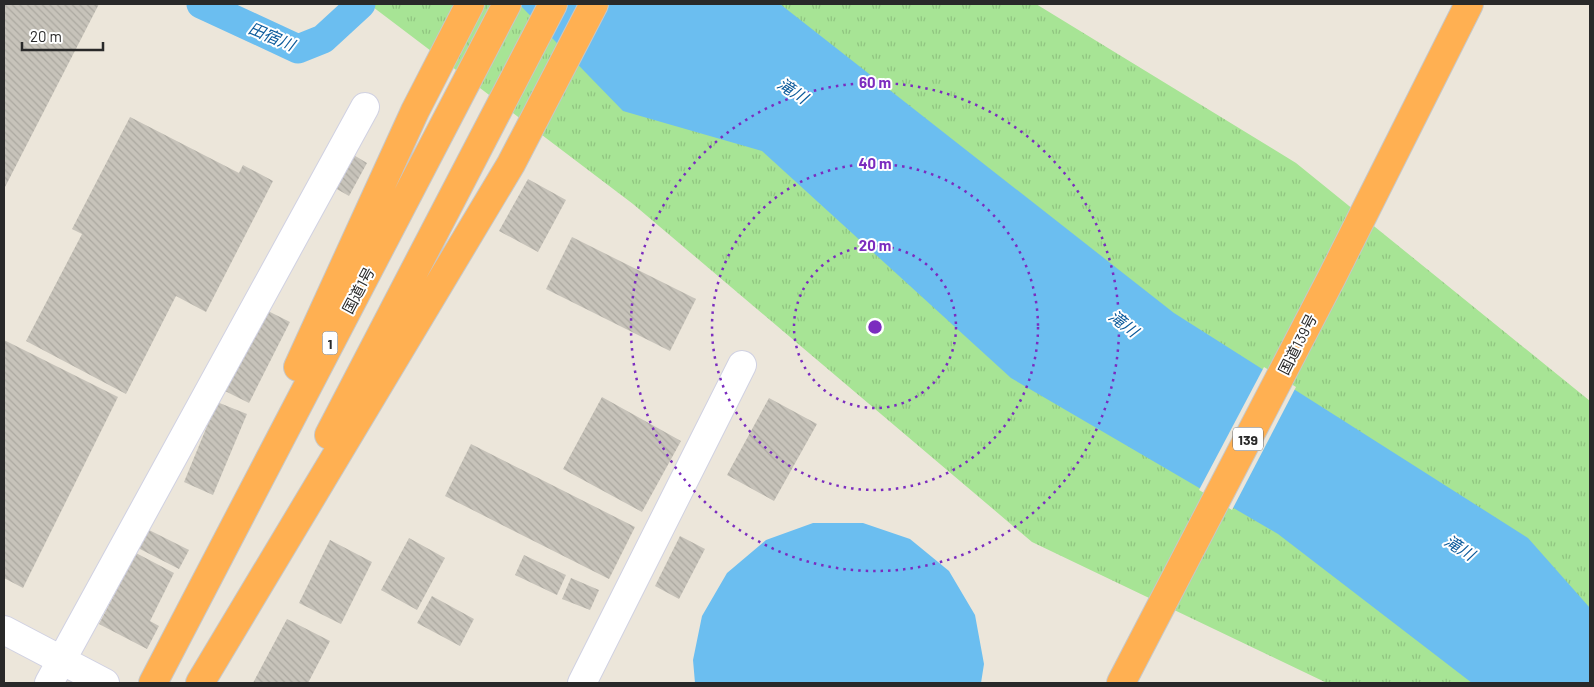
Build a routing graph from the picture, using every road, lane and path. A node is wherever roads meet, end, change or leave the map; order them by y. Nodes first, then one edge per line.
1 (470, 4) edge
2 (507, 4) edge
3 (553, 4) edge
4 (594, 4) edge
5 (1469, 4) edge
6 (365, 107) dead end
7 (742, 365) dead end
8 (4, 630) edge
9 (55, 672) edge
10 (156, 677) edge
11 (105, 683) edge
12 (200, 683) edge
13 (582, 683) edge
14 (1121, 683) edge

1 - 10 highway, 1
2 - 10 highway, 国道1号 / 1
3 - 12 highway
4 - 12 highway
5 - 14 highway, 国道139号 / 139
6 - 9 street
7 - 13 street
8 - 9 street
9 - 11 street

